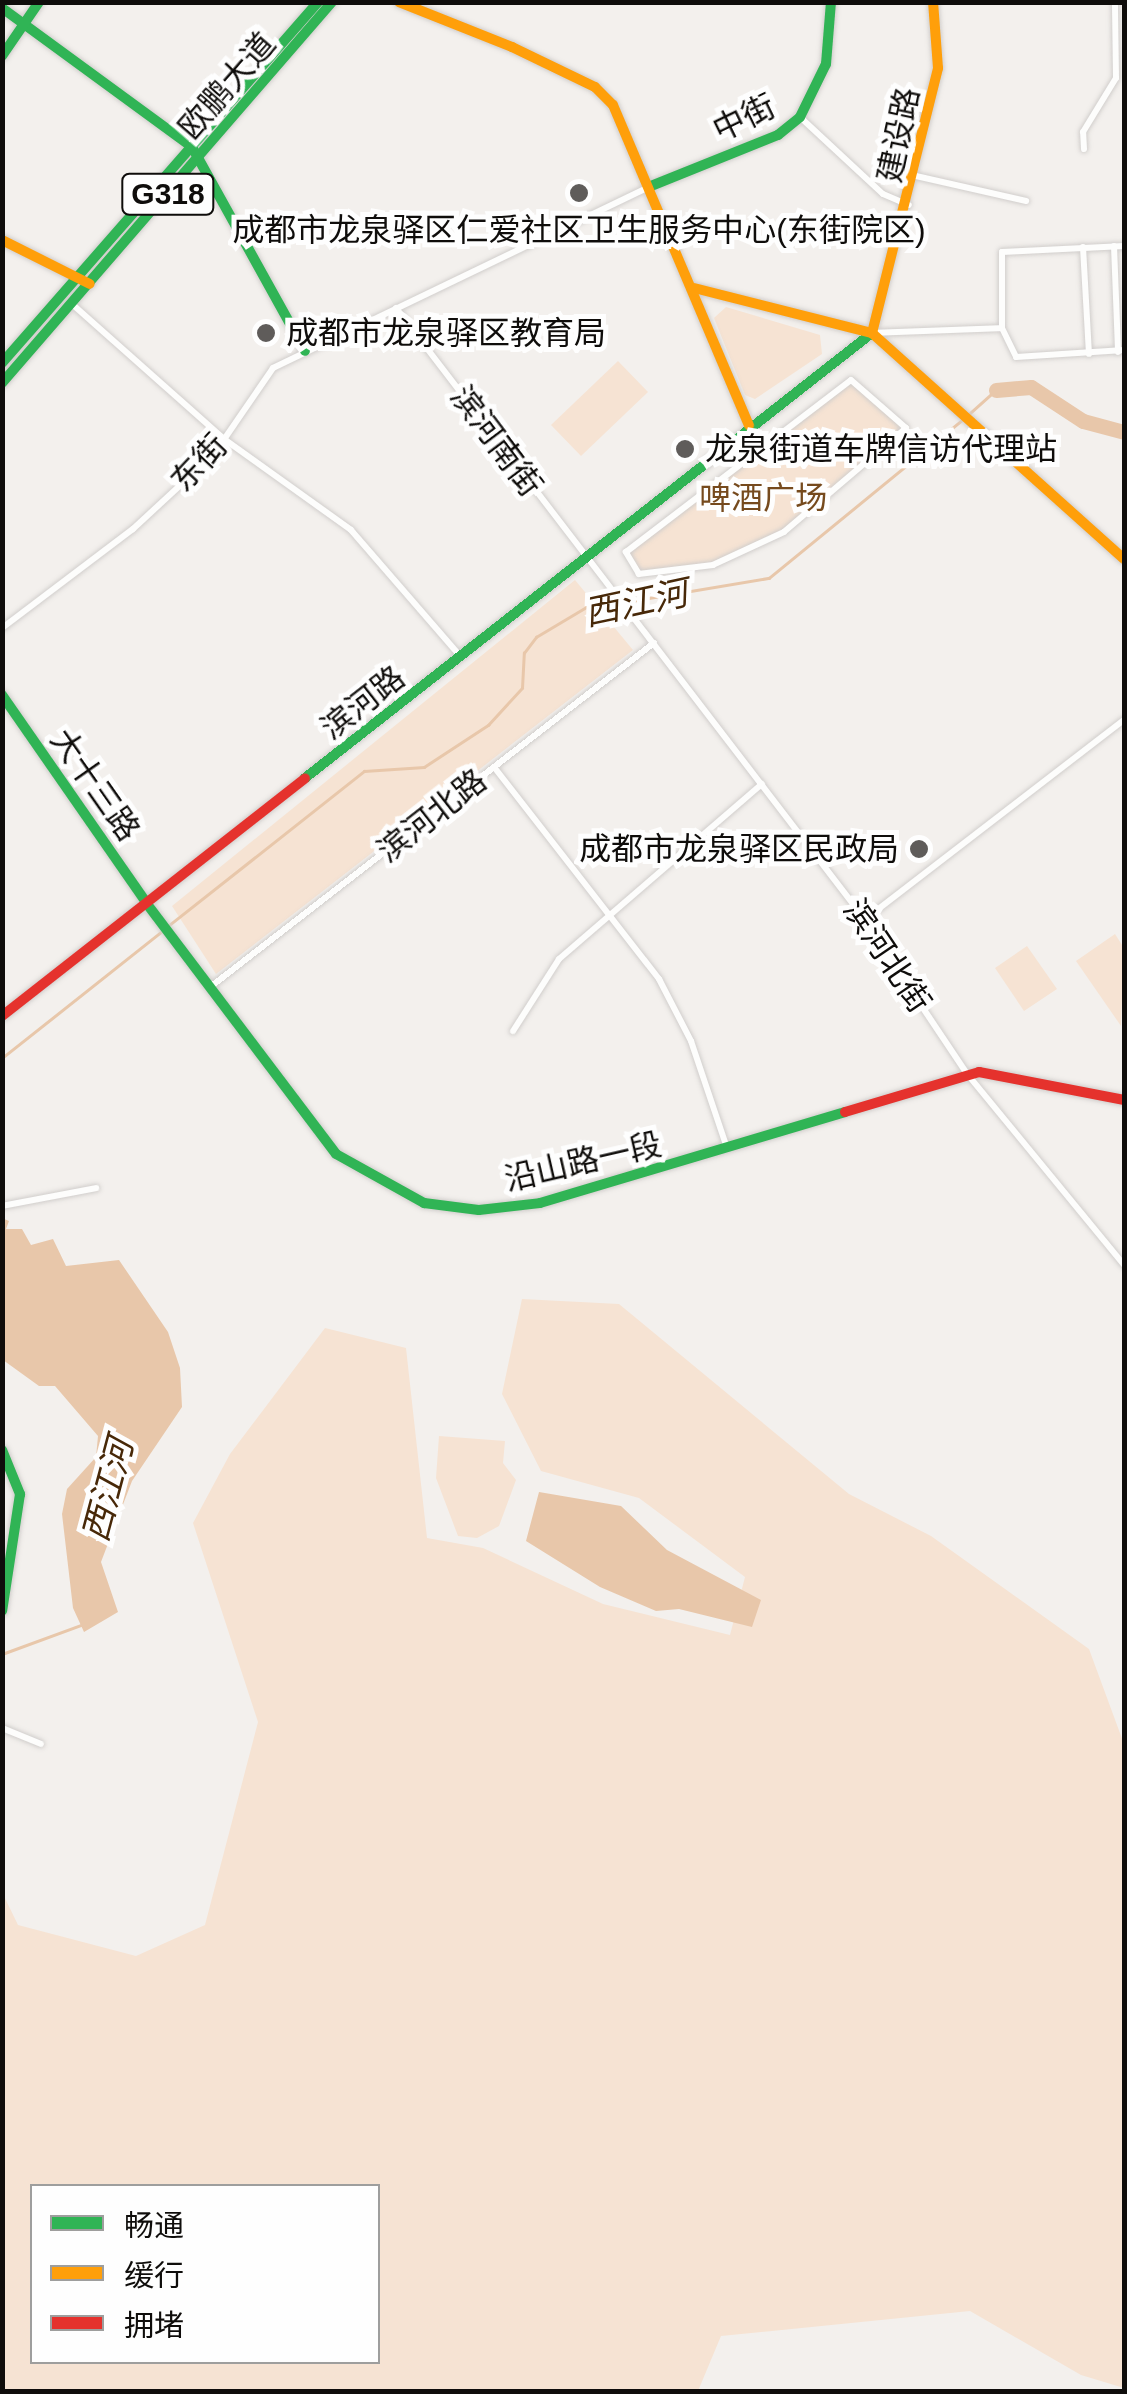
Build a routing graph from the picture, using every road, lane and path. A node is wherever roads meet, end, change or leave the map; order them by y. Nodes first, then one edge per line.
1 (39, 2) edge
2 (318, 2) edge
3 (332, 2) edge
4 (399, 2) edge
5 (831, 2) edge
6 (933, 2) edge
7 (1116, 2) edge
8 (2, 8) edge
9 (24, 23) junction
10 (2, 56) edge
11 (800, 118) junction
12 (1084, 148) dead end
13 (195, 153) junction
14 (916, 176) junction
15 (651, 186) junction
16 (1026, 201) dead end
17 (909, 205) junction
18 (2, 240) edge
19 (1114, 246) junction
20 (1124, 246) edge
21 (1083, 248) junction
22 (78, 276) junction
23 (90, 284) junction
24 (694, 288) junction
25 (61, 295) junction
26 (73, 304) junction
27 (396, 308) junction
28 (1002, 328) junction
29 (872, 332) junction
30 (305, 351) junction
31 (1122, 351) edge
32 (1089, 354) junction
33 (2, 363) edge
34 (2, 383) edge
35 (749, 425) junction
36 (906, 428) joint
37 (224, 439) junction
38 (586, 556) junction
39 (1124, 559) edge
40 (2, 628) edge
41 (648, 635) joint
42 (654, 643) junction
43 (462, 658) junction
44 (2, 695) edge
45 (1124, 720) edge
46 (494, 767) junction
47 (762, 784) junction
48 (147, 904) junction
49 (605, 914) junction
50 (864, 920) junction
51 (187, 958) joint
52 (209, 988) junction
53 (2, 1016) edge
54 (513, 1031) dead end
55 (968, 1075) junction
56 (1124, 1100) edge
57 (727, 1150) junction
58 (96, 1188) dead end
59 (2, 1206) edge
60 (1124, 1265) edge
61 (2, 1450) edge
62 (2, 1611) edge
63 (2, 1728) edge
64 (41, 1744) dead end

1 - 9 main road
2 - 13 main road, 欧鹏大道 / G318
3 - 13 main road, 欧鹏大道 / G318
4 - 15 main road
5 - 11 main road, 中街
6 - 14 main road, 建设路
7 - 12 street
8 - 9 main road
9 - 10 main road
9 - 13 main road
11 - 15 main road, 中街
11 - 17 street
13 - 22 main road, 欧鹏大道 / G318
13 - 23 main road, 欧鹏大道 / G318
13 - 30 main road
14 - 16 street
14 - 17 main road, 建设路
15 - 24 main road
15 - 27 street, 东街
17 - 29 main road, 建设路
18 - 22 main road
19 - 20 street
19 - 21 street
19 - 31 street
21 - 28 street
21 - 32 street
22 - 23 main road
22 - 25 main road, 欧鹏大道 / G318
23 - 26 main road, 欧鹏大道 / G318
24 - 29 main road
24 - 35 main road
25 - 26 street
25 - 33 main road, 欧鹏大道 / G318
26 - 34 main road, 欧鹏大道 / G318
26 - 37 street
27 - 30 street, 东街
27 - 38 street, 滨河南街
28 - 29 street
28 - 32 street
29 - 35 main road, 滨河路
29 - 39 main road
30 - 37 street, 东街
31 - 32 street
35 - 38 main road, 滨河路
36 - 36 street
37 - 40 street, 东街
37 - 43 street
38 - 41 street, 滨河南街
38 - 43 main road, 滨河路
41 - 42 street, 滨河北街
42 - 46 street, 滨河北路
42 - 47 street, 滨河北街
43 - 48 main road, 滨河路
44 - 48 main road, 大十三路
45 - 50 street
46 - 49 street
46 - 52 street, 滨河北路
47 - 49 street
47 - 50 street, 滨河北街
48 - 51 main road, 大十三路
48 - 53 main road, 滨河路
49 - 54 street
49 - 57 street
50 - 55 street, 滨河北街
51 - 52 main road, 沿山路一段
52 - 57 main road, 沿山路一段
55 - 56 main road
55 - 57 main road, 沿山路一段
55 - 60 street, 滨河北街
58 - 59 street
61 - 62 main road
63 - 64 street

